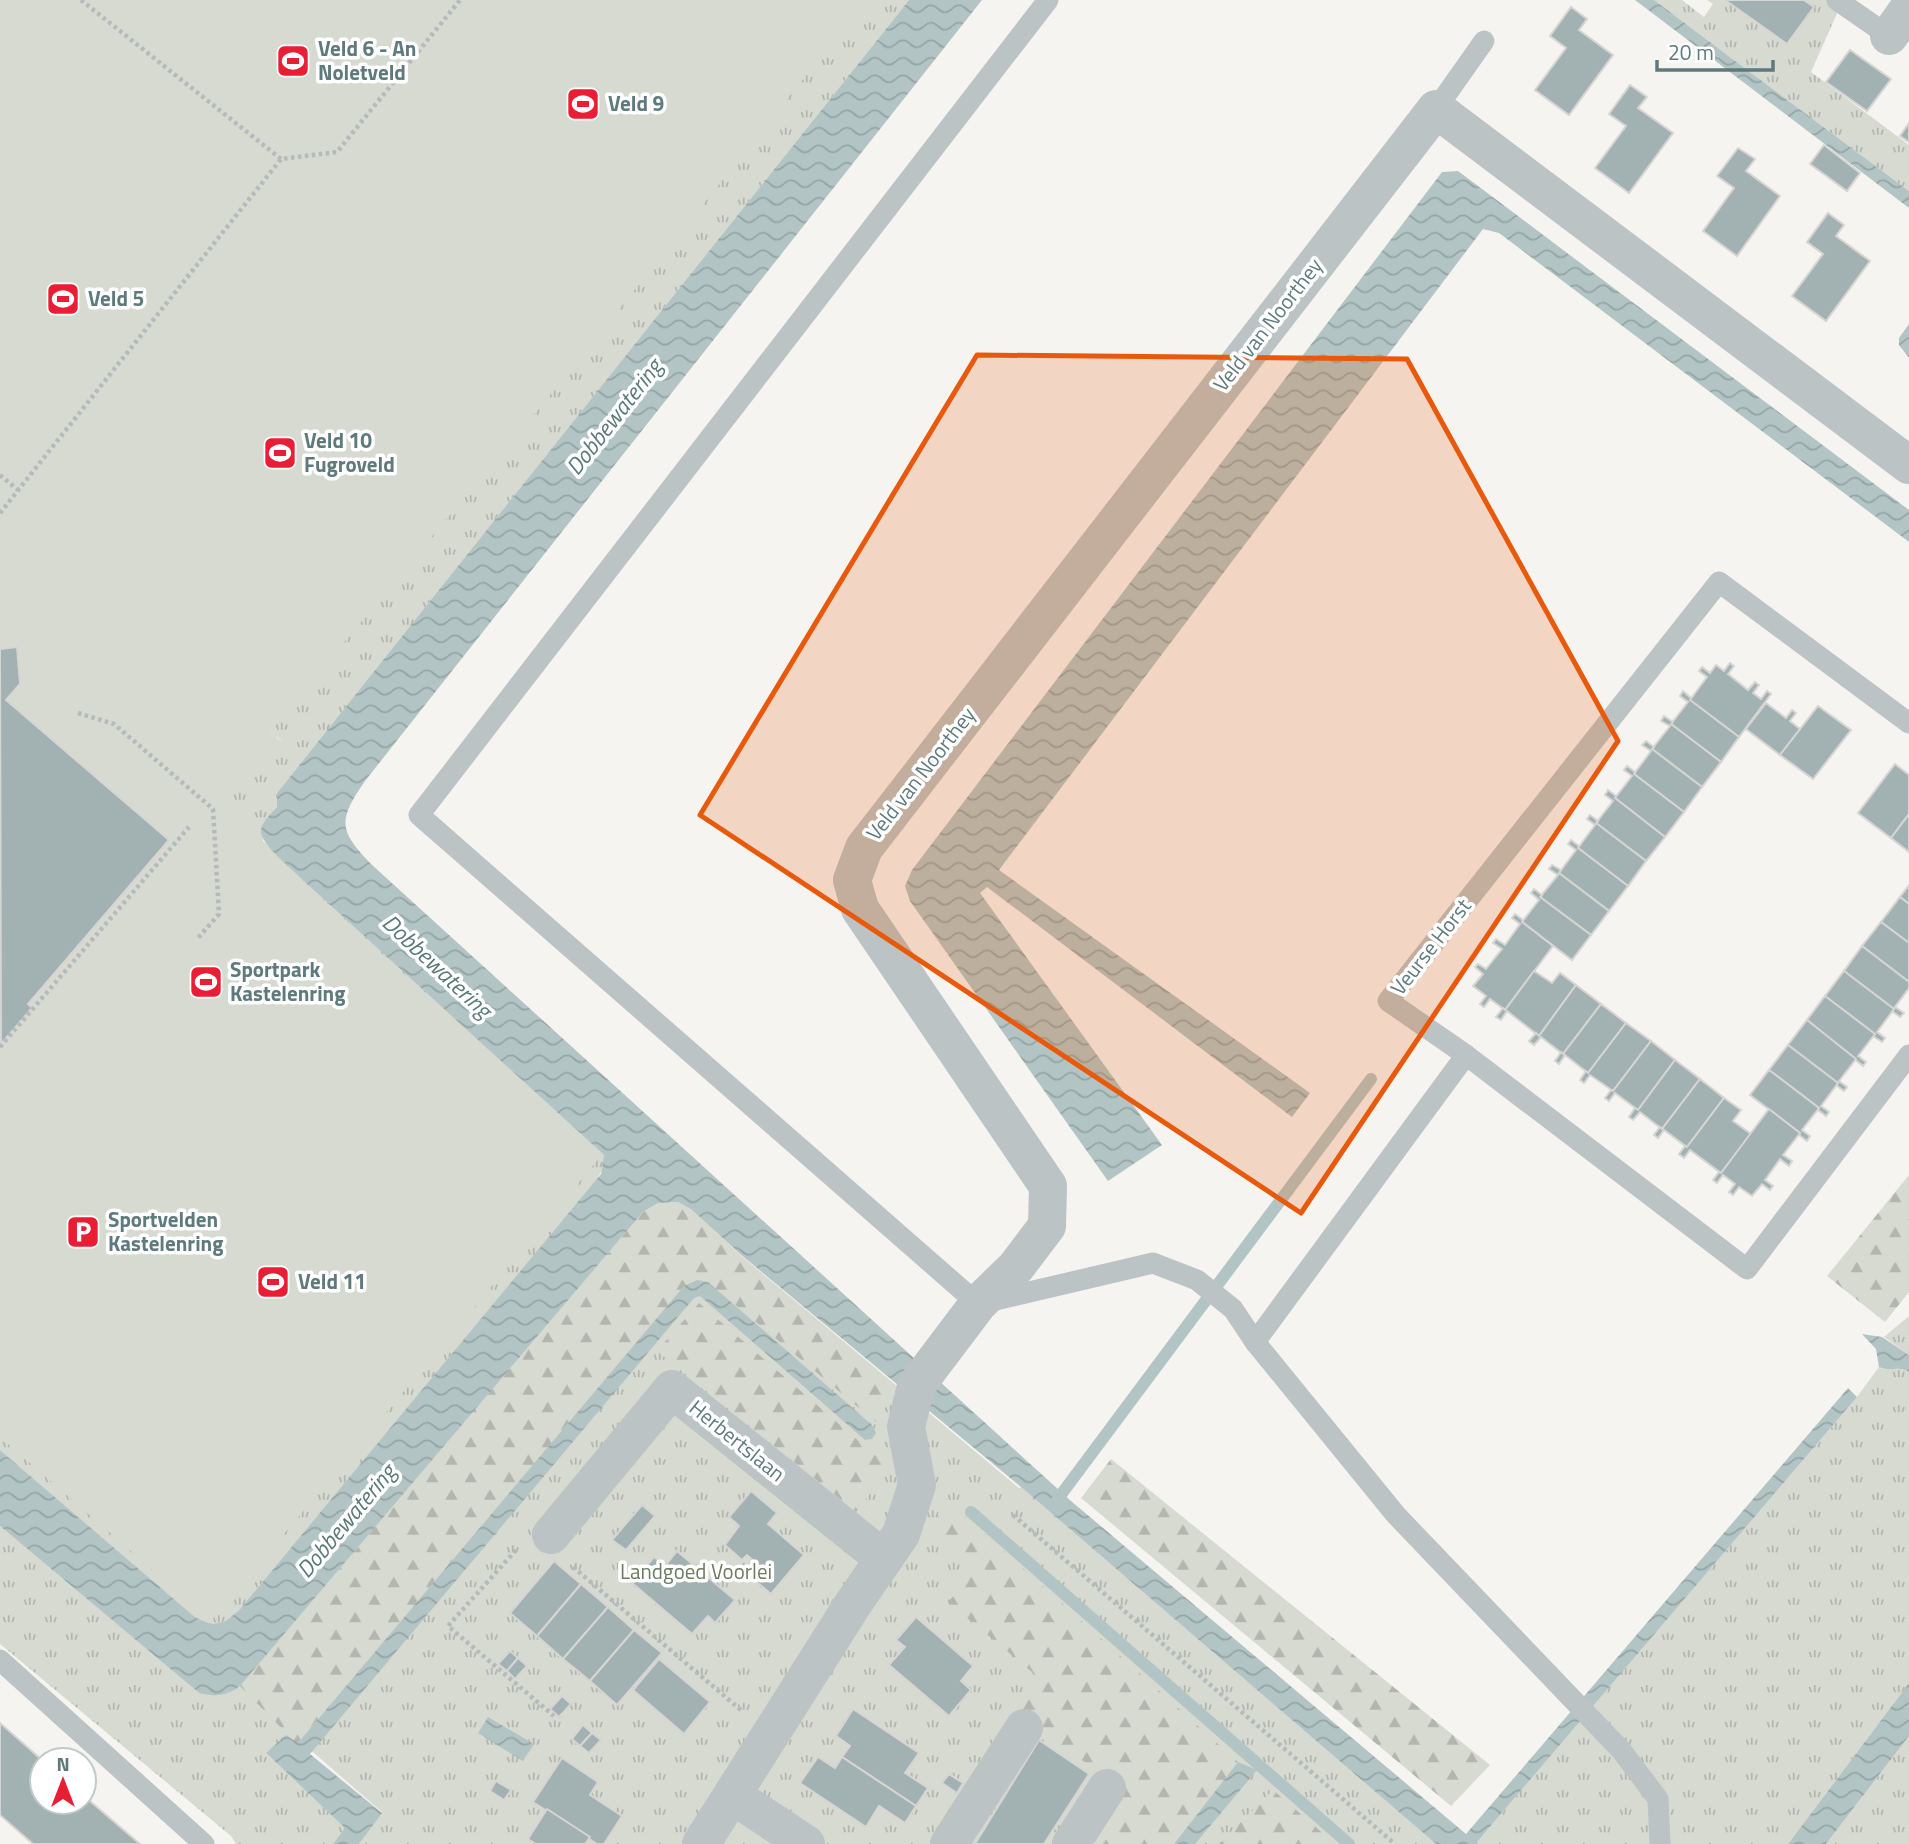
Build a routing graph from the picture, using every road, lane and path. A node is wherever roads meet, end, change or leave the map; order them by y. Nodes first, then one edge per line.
1 (81, 0) edge
2 (460, 0) edge
3 (1048, 0) edge
4 (1837, 0) edge
5 (1899, 22) edge
6 (1484, 41) dead end
7 (1436, 109) junction
8 (281, 159) junction
9 (1909, 465) edge
10 (0, 475) edge
11 (18, 490) junction
12 (0, 513) edge
13 (78, 713) dead end
14 (1909, 723) edge
15 (189, 827) dead end
16 (198, 938) dead end
17 (0, 1047) edge
18 (1466, 1055) junction
19 (1909, 1055) edge
20 (978, 1304) junction
21 (1255, 1342) junction
22 (1013, 1515) dead end
23 (557, 1546) junction
24 (884, 1559) junction
25 (0, 1660) edge
26 (554, 1716) dead end
27 (1024, 1728) dead end
28 (770, 1735) junction
29 (1107, 1788) dead end
30 (732, 1796) junction
31 (204, 1844) edge
32 (701, 1844) edge
33 (806, 1844) edge
34 (950, 1844) edge
35 (1071, 1844) edge
36 (1395, 1844) edge
37 (1660, 1844) edge

1 - 8 path
2 - 8 path
3 - 20 lane
4 - 5 lane
6 - 7 lane, Veld van Noorthey
7 - 9 street
7 - 20 street, Veld van Noorthey
8 - 11 path
10 - 11 path
11 - 12 path
13 - 16 path
14 - 18 lane, Veurse Horst
15 - 17 path
18 - 19 lane, Veurse Horst
18 - 21 lane
20 - 21 lane
20 - 24 street, Veld van Noorthey
21 - 37 lane
22 - 36 path
23 - 24 street, Herbertslaan
23 - 26 path
23 - 28 path
24 - 28 street
25 - 31 lane
27 - 34 street
28 - 30 street
29 - 35 street
30 - 32 street
30 - 33 street

